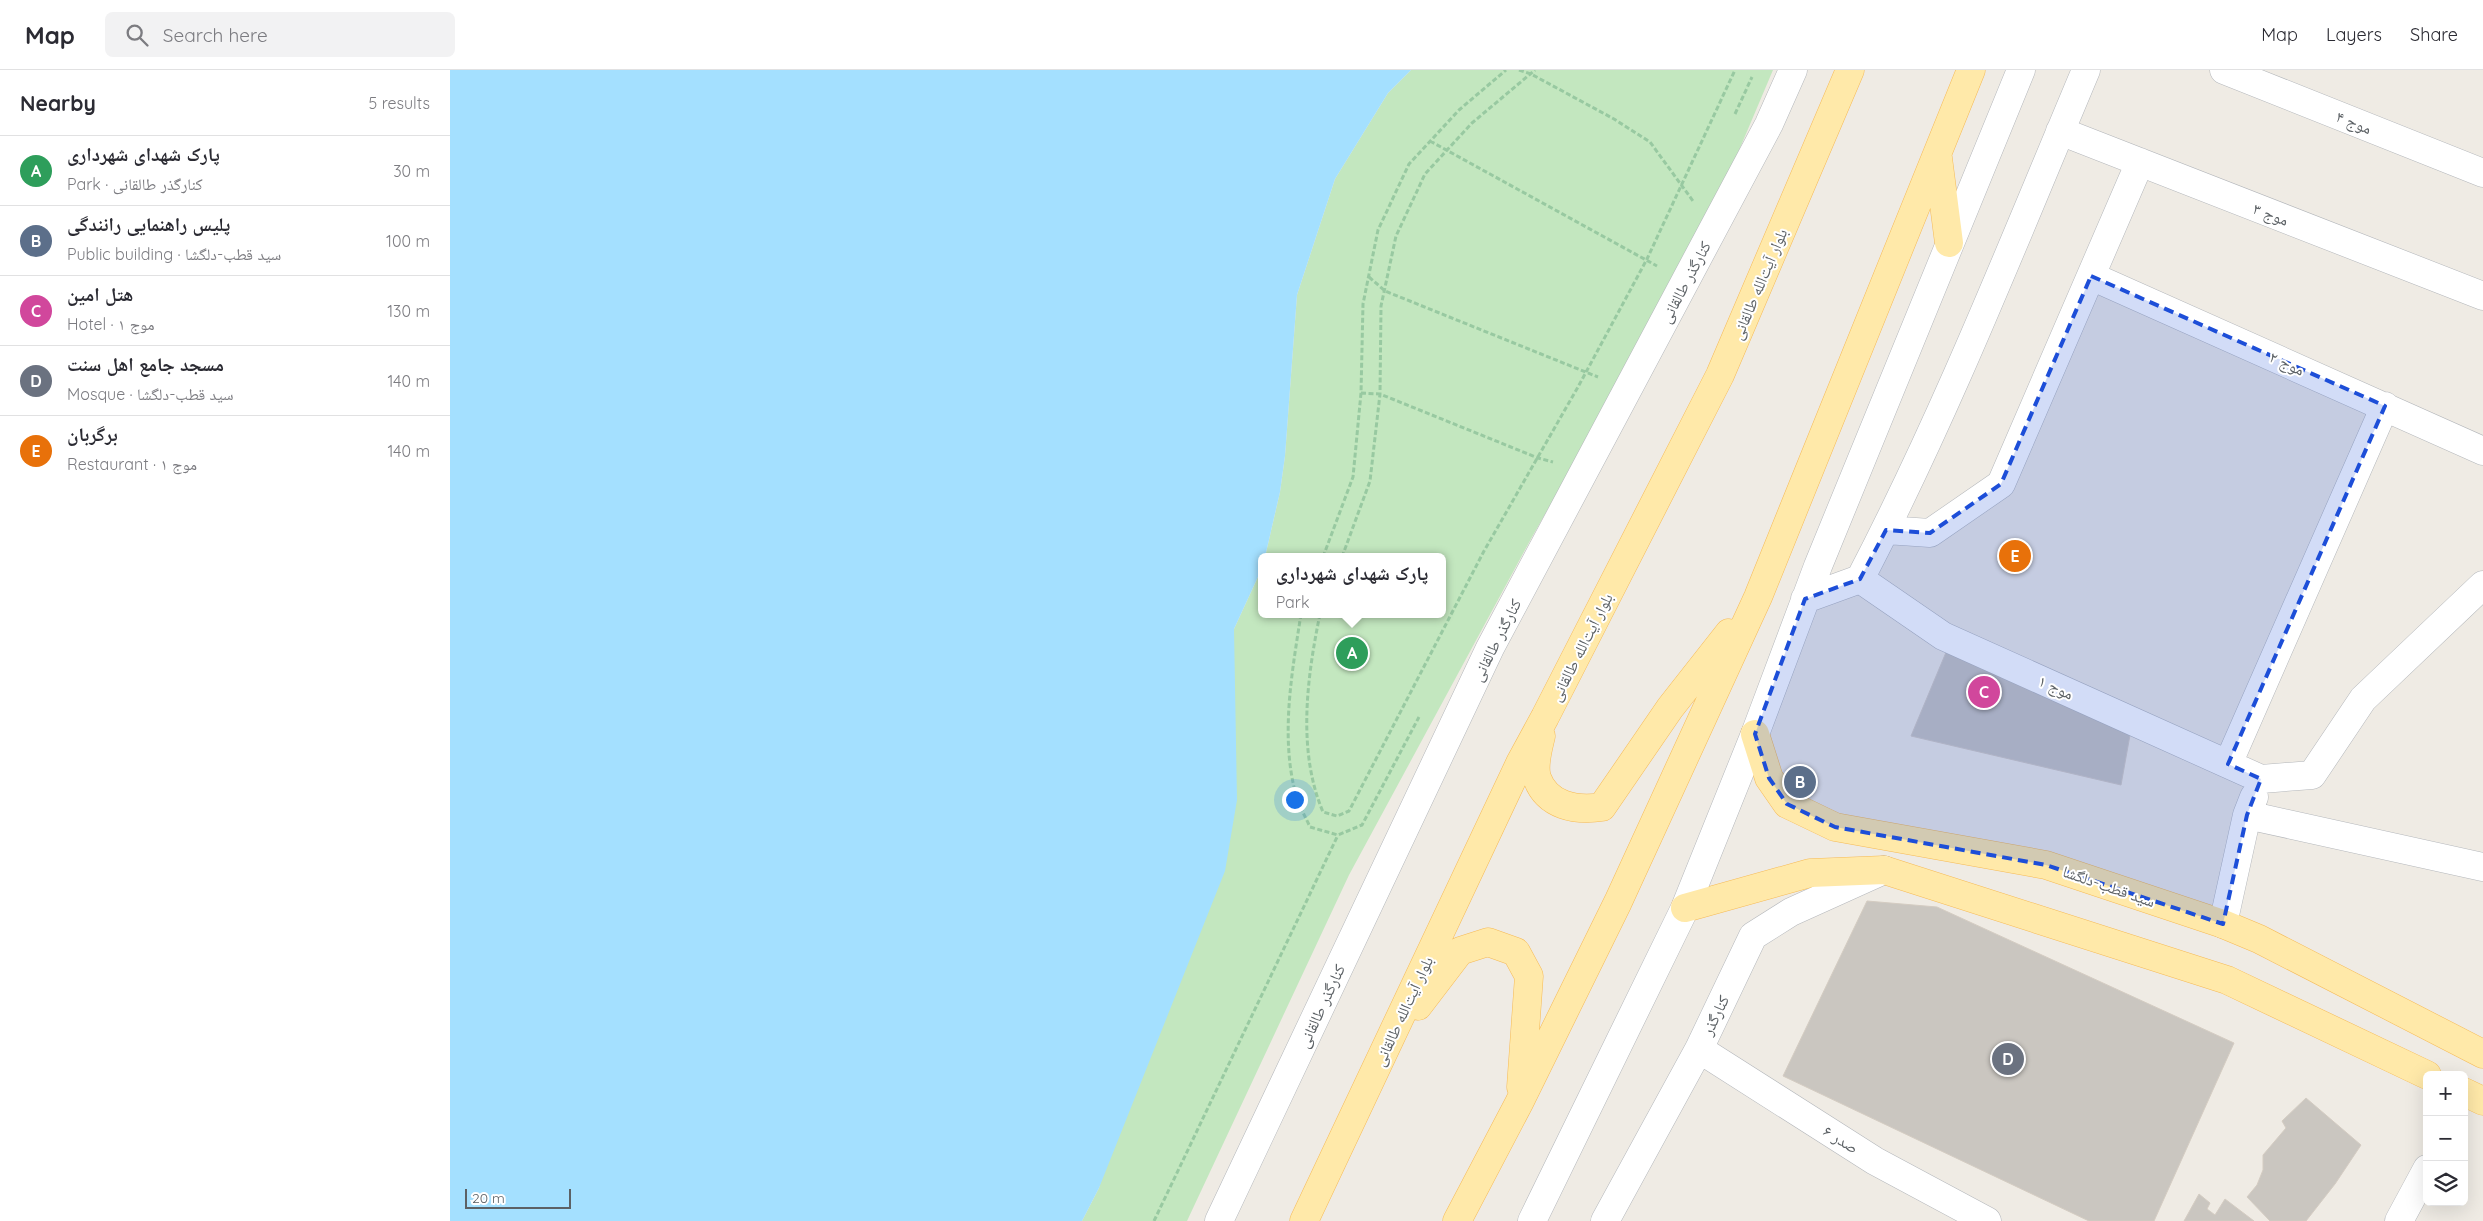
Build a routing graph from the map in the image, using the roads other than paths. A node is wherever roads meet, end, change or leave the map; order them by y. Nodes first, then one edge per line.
1 (1793, 70) edge
2 (1850, 70) edge
3 (1971, 70) edge
4 (2021, 70) edge
5 (2086, 70) edge
6 (2224, 70) edge
7 (2060, 132) junction
8 (1937, 156) junction
9 (2140, 162) junction
10 (2483, 173) edge
11 (1949, 243) junction
12 (2091, 276) junction
13 (2483, 296) edge
14 (2385, 406) junction
15 (2483, 452) edge
16 (1886, 530) junction
17 (1860, 579) junction
18 (2483, 585) edge
19 (1758, 597) junction
20 (1805, 600) junction
21 (1546, 717) junction
22 (1755, 734) junction
23 (2228, 764) junction
24 (2261, 779) junction
25 (2247, 815) junction
26 (2483, 867) edge
27 (1884, 870) junction
28 (1685, 908) junction
29 (2223, 924) junction
30 (1699, 1049) junction
31 (1385, 1050) junction
32 (2483, 1054) edge
33 (2423, 1073) edge
34 (2468, 1094) edge
35 (2483, 1101) edge
36 (1519, 1104) junction
37 (2423, 1176) edge
38 (1540, 1214) edge
39 (1219, 1221) edge
40 (1304, 1221) edge
41 (1457, 1221) edge
42 (1605, 1221) edge
43 (1987, 1221) edge
44 (2399, 1221) edge

1 - 39 street, کنارگذر طالقانی
2 - 21 main road, بلوار آیت‌الله طالقانی
3 - 8 main road
4 - 11 street
5 - 7 street
6 - 10 street, موج ۴
7 - 9 street, موج ۳
7 - 16 street
8 - 11 main road
8 - 19 main road
9 - 12 street
9 - 13 street, موج ۳
11 - 20 street
12 - 14 street, موج ۲
12 - 16 street
14 - 15 street, موج ۲
14 - 23 street
16 - 17 street
17 - 20 street
17 - 23 street, موج ۱
18 - 24 street
19 - 21 main road
19 - 36 main road
20 - 22 street
21 - 31 main road, بلوار آیت‌الله طالقانی
22 - 28 street
22 - 29 main road, سید قطب-دلگشا
23 - 24 street, موج ۱
24 - 25 street
25 - 26 street
25 - 29 street
27 - 28 main road
27 - 30 street, کنارگذر
27 - 33 main road
28 - 38 street
29 - 32 main road, سید قطب-دلگشا
30 - 42 street, کنارگذر
30 - 43 street, صدر ۶
31 - 36 main road
31 - 40 main road, بلوار آیت‌الله طالقانی
34 - 35 main road
36 - 41 main road
37 - 44 street

